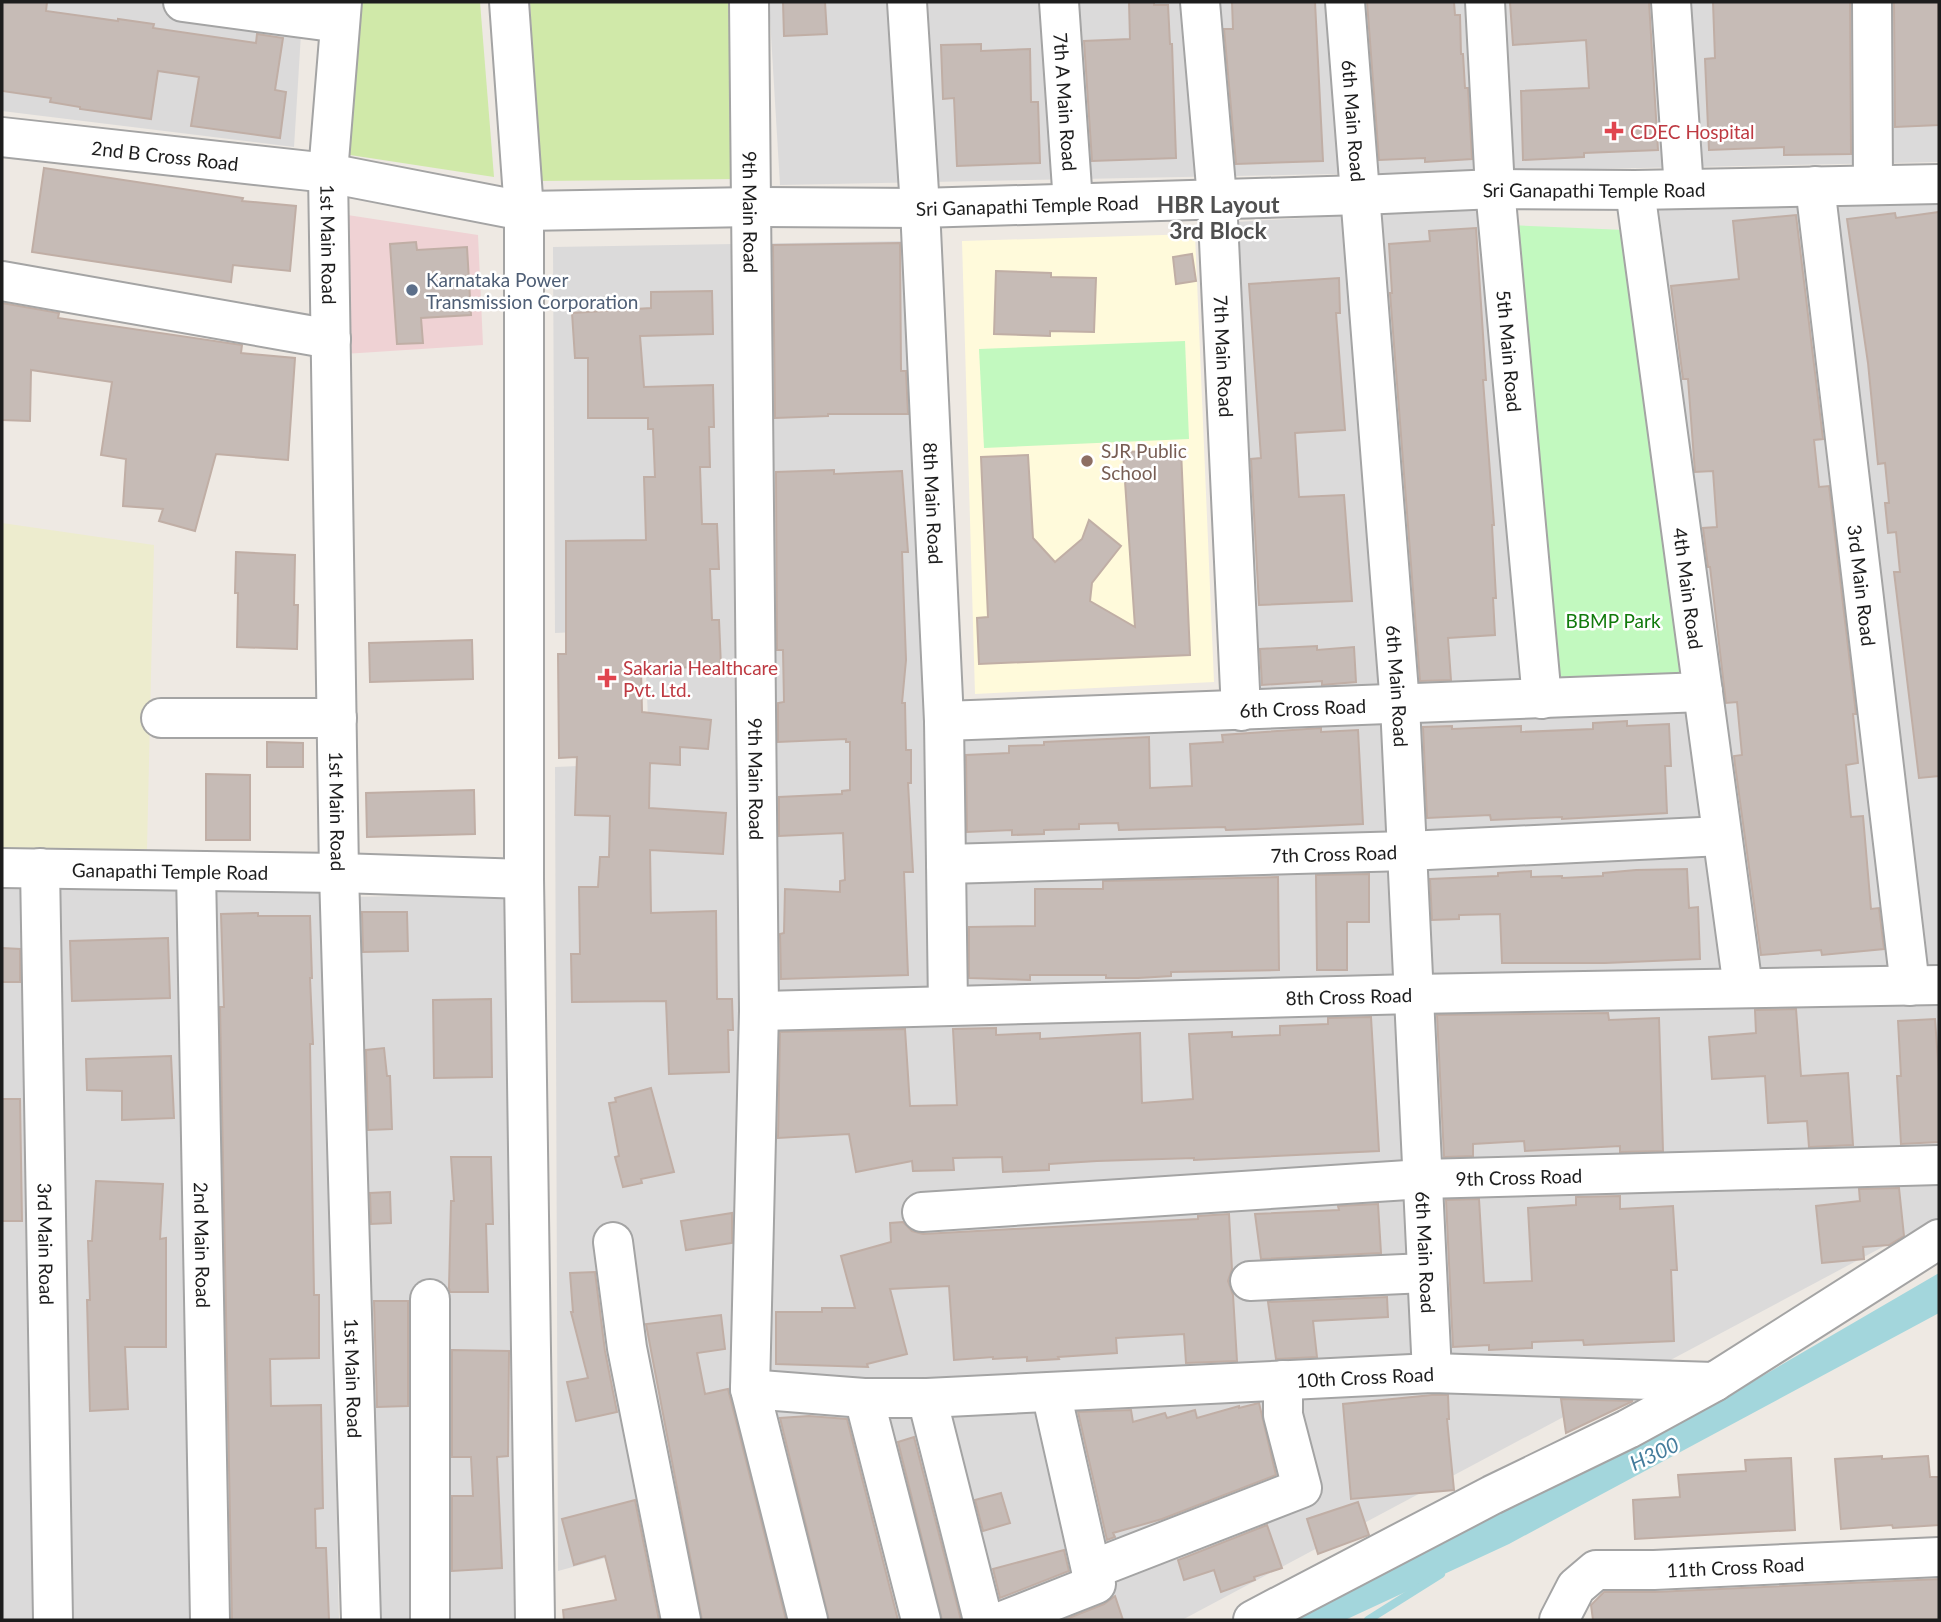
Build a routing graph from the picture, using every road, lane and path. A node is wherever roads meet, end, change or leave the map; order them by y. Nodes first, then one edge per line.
1 (183, 2) edge
2 (509, 2) edge
3 (749, 2) edge
4 (908, 2) edge
5 (1059, 2) edge
6 (1200, 2) edge
7 (1345, 2) edge
8 (1485, 2) edge
9 (1671, 2) edge
10 (1871, 2) edge
11 (341, 12) edge
12 (2, 137) edge
13 (328, 173) junction
14 (1873, 184) junction
15 (1939, 184) edge
16 (1815, 186) junction
17 (1495, 189) junction
18 (1684, 189) junction
19 (1635, 190) junction
20 (1362, 195) junction
21 (1217, 198) junction
22 (1073, 203) junction
23 (752, 207) junction
24 (920, 208) junction
25 (524, 211) junction
26 (2, 281) edge
27 (331, 339) junction
28 (1703, 692) junction
29 (1542, 699) junction
30 (1400, 705) junction
31 (1241, 711) junction
32 (162, 718) dead end
33 (337, 718) junction
34 (944, 721) junction
35 (1722, 836) junction
36 (1407, 850) junction
37 (946, 864) junction
38 (2, 868) edge
39 (40, 868) junction
40 (196, 870) junction
41 (340, 873) junction
42 (523, 879) junction
43 (1925, 986) edge
44 (1743, 988) junction
45 (1414, 994) junction
46 (948, 1006) junction
47 (759, 1011) junction
48 (1939, 1165) edge
49 (1423, 1180) junction
50 (922, 1212) dead end
51 (1939, 1239) edge
52 (613, 1242) dead end
53 (1426, 1273) junction
54 (1250, 1281) dead end
55 (430, 1298) dead end
56 (1432, 1373) junction
57 (1283, 1380) junction
58 (1714, 1382) junction
59 (750, 1389) junction
60 (1051, 1392) junction
61 (864, 1398) junction
62 (927, 1398) junction
63 (1939, 1557) edge
64 (1091, 1570) junction
65 (53, 1620) edge
66 (210, 1620) edge
67 (360, 1620) edge
68 (430, 1620) edge
69 (535, 1620) edge
70 (681, 1620) edge
71 (808, 1620) edge
72 (921, 1620) edge
73 (983, 1620) edge
74 (1005, 1620) edge
75 (1253, 1620) edge
76 (1559, 1620) edge

1 - 11 street
2 - 25 street
3 - 23 street, 9th Main Road
4 - 24 street, 8th Main Road
5 - 22 street, 7th A Main Road
6 - 21 street, 7th Main Road
7 - 20 street, 6th Main Road
8 - 17 street, 5th Main Road
9 - 18 street
10 - 14 street
11 - 13 street, 1st Main Road
12 - 13 street, 2nd B Cross Road
13 - 25 street, Sri Ganapathi Temple Road
13 - 27 street, 1st Main Road
14 - 15 street, Sri Ganapathi Temple Road
14 - 16 street, Sri Ganapathi Temple Road
16 - 18 street, Sri Ganapathi Temple Road
16 - 43 street, 3rd Main Road
17 - 19 street, Sri Ganapathi Temple Road
17 - 20 street, Sri Ganapathi Temple Road
17 - 29 street, 5th Main Road
18 - 19 street, Sri Ganapathi Temple Road
19 - 28 street, 4th Main Road
20 - 21 street, Sri Ganapathi Temple Road
20 - 30 street, 6th Main Road
21 - 22 street, Sri Ganapathi Temple Road
21 - 31 street, 7th Main Road
22 - 24 street, Sri Ganapathi Temple Road
23 - 24 street, Sri Ganapathi Temple Road
23 - 25 street, Sri Ganapathi Temple Road
23 - 47 street, 9th Main Road
24 - 34 street, 8th Main Road
25 - 42 street
26 - 27 street
27 - 33 street, 1st Main Road
28 - 29 street, 6th Cross Road
28 - 35 street, 4th Main Road
29 - 30 street, 6th Cross Road
30 - 31 street, 6th Cross Road
30 - 36 street, 6th Main Road
31 - 34 street, 6th Cross Road
32 - 33 street
33 - 41 street, 1st Main Road
34 - 37 street, 8th Main Road
35 - 36 street, 7th Cross Road
35 - 44 street, 4th Main Road
36 - 37 street, 7th Cross Road
36 - 45 street, 6th Main Road
37 - 46 street, 8th Main Road
38 - 39 street, Ganapathi Temple Road
39 - 40 street, Ganapathi Temple Road
39 - 65 street, 3rd Main Road
40 - 41 street, Ganapathi Temple Road
40 - 66 street, 2nd Main Road
41 - 42 street, Ganapathi Temple Road
41 - 67 street, 1st Main Road
42 - 69 street
43 - 44 street, 8th Cross Road
44 - 45 street, 8th Cross Road
45 - 46 street, 8th Cross Road
45 - 49 street, 6th Main Road
46 - 47 street, 8th Cross Road
47 - 59 street, 9th Main Road
48 - 49 street, 9th Cross Road
49 - 50 street, 9th Cross Road
49 - 53 street, 6th Main Road
51 - 58 street
52 - 70 street
53 - 54 street
53 - 56 street, 6th Main Road
55 - 68 street
56 - 57 street, 10th Cross Road
56 - 58 street, 10th Cross Road
57 - 60 street, 10th Cross Road
57 - 64 street
58 - 75 street
59 - 61 street, 10th Cross Road
59 - 71 street, 9th Main Road
60 - 62 street, 10th Cross Road
60 - 64 street
61 - 62 street, 10th Cross Road
61 - 72 street
62 - 73 street
63 - 76 street, 11th Cross Road
64 - 74 street

